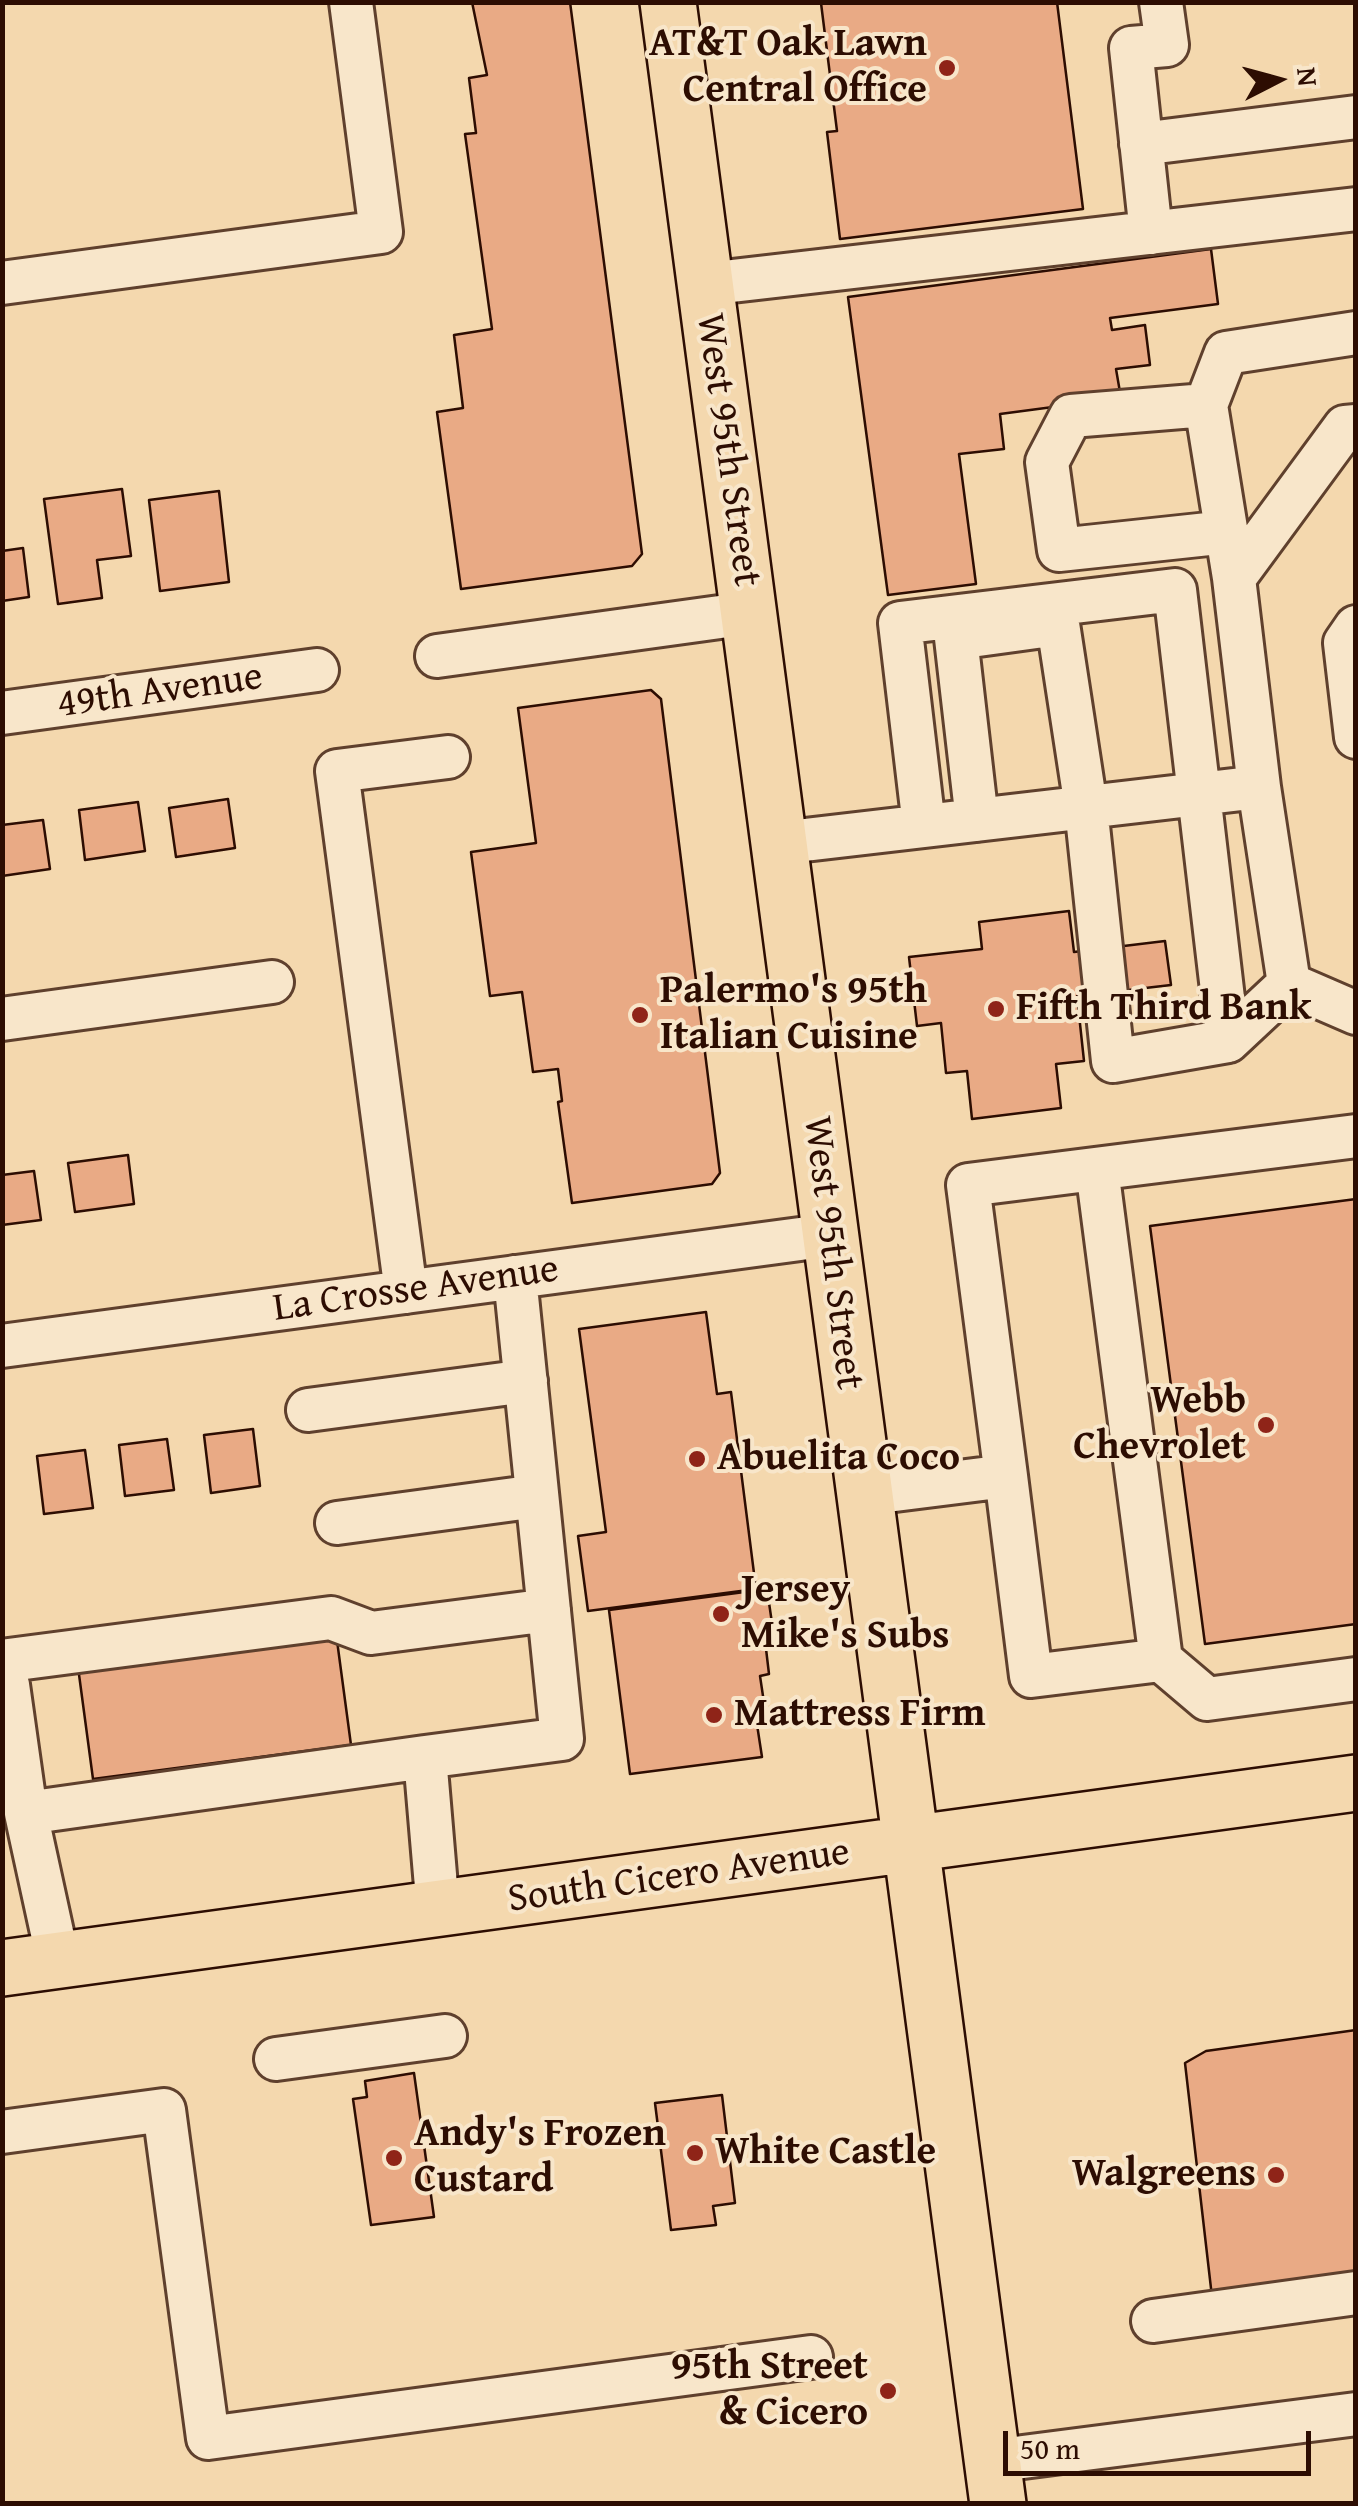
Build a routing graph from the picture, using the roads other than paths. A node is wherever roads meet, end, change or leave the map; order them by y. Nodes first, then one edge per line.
1 (351, 2) edge
2 (668, 2) edge
3 (1161, 2) edge
4 (1356, 117) edge
5 (1142, 144) junction
6 (1356, 209) edge
7 (1151, 233) junction
8 (2, 283) edge
9 (706, 284) junction
10 (1356, 333) edge
11 (1206, 405) junction
12 (1356, 426) edge
13 (1227, 532) junction
14 (1234, 578) junction
15 (749, 612) junction
16 (1356, 627) edge
17 (437, 656) dead end
18 (317, 670) dead end
19 (2, 713) edge
20 (1356, 737) edge
21 (448, 757) dead end
22 (1259, 787) junction
23 (1199, 794) junction
24 (1086, 807) junction
25 (977, 820) junction
26 (924, 826) junction
27 (780, 843) junction
28 (272, 982) dead end
29 (1289, 984) junction
30 (1356, 1013) edge
31 (2, 1020) edge
32 (1228, 1041) junction
33 (1356, 1136) edge
34 (1097, 1169) junction
35 (830, 1236) junction
36 (515, 1277) junction
37 (406, 1292) junction
38 (2, 1346) edge
39 (526, 1382) junction
40 (308, 1410) dead end
41 (1006, 1476) junction
42 (863, 1494) junction
43 (537, 1496) junction
44 (337, 1522) dead end
45 (549, 1610) junction
46 (2, 1660) edge
47 (1162, 1660) junction
48 (1356, 1678) edge
49 (2, 1686) edge
50 (425, 1757) junction
51 (1356, 1783) edge
52 (26, 1813) junction
53 (910, 1847) junction
54 (438, 1910) junction
55 (58, 1960) junction
56 (2, 1968) edge
57 (445, 2036) dead end
58 (276, 2059) dead end
59 (2, 2132) edge
60 (1356, 2294) edge
61 (1276, 2304) junction
62 (1356, 2318) edge
63 (1153, 2321) dead end
64 (811, 2358) dead end
65 (1356, 2414) edge
66 (995, 2482) edge

1 - 8 street
2 - 9 main road, West 95th Street
3 - 5 street
4 - 5 street
5 - 7 street
6 - 7 street
7 - 9 street
9 - 15 main road, West 95th Street
10 - 11 street
11 - 13 street
11 - 13 street
12 - 14 street
13 - 14 street
14 - 22 street
15 - 17 street
15 - 27 main road, West 95th Street
16 - 20 street
18 - 19 street, 49th Avenue
21 - 37 street
22 - 23 street
22 - 29 street
23 - 24 street
23 - 26 street
23 - 32 street
24 - 25 street
24 - 25 street
24 - 32 street
25 - 26 street
26 - 27 street
27 - 35 main road, West 95th Street
28 - 31 street
29 - 30 street
29 - 32 street
33 - 34 street
34 - 41 street
34 - 47 street
35 - 36 street, La Crosse Avenue
35 - 42 main road, West 95th Street
36 - 37 street, La Crosse Avenue
36 - 39 street
37 - 38 street, La Crosse Avenue
39 - 40 street
39 - 43 street
41 - 42 street
41 - 47 street
42 - 53 main road, West 95th Street
43 - 44 street
43 - 45 street
45 - 46 street
45 - 50 street
47 - 48 street
49 - 52 street
50 - 52 street
50 - 54 street
51 - 53 main road, South Cicero Avenue
52 - 55 street
53 - 54 main road, South Cicero Avenue
53 - 66 main road, West 95th Street
54 - 55 main road, South Cicero Avenue
55 - 56 main road, South Cicero Avenue
57 - 58 street
59 - 64 street
60 - 61 street
61 - 62 street
61 - 63 street
65 - 66 street

